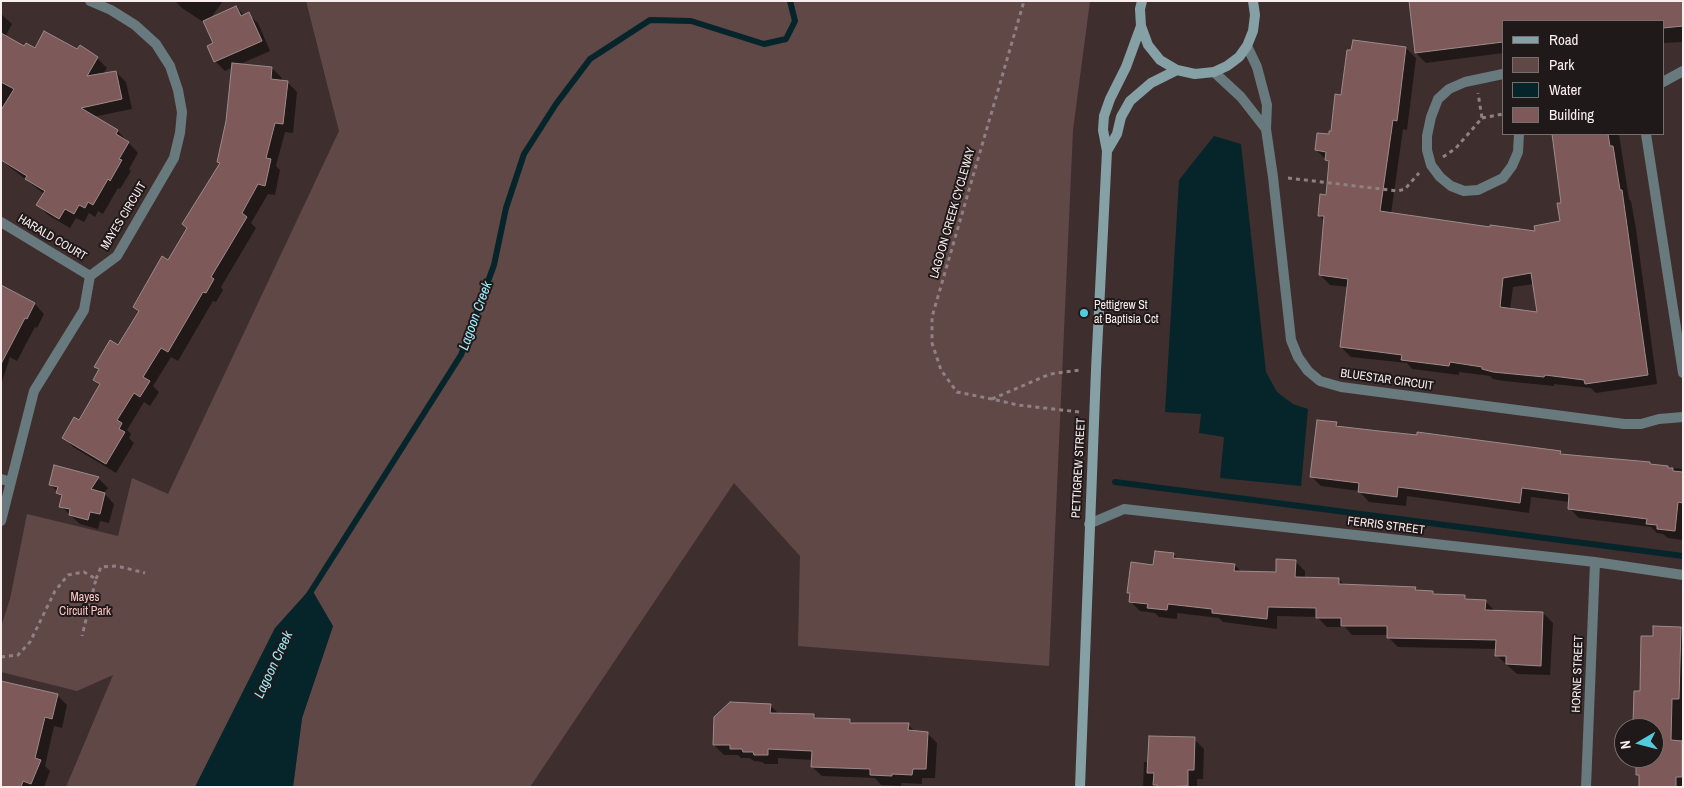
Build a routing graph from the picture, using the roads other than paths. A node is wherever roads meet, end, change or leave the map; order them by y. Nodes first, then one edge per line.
1 (90, 1) edge
2 (1142, 1) edge
3 (1253, 1) edge
4 (1141, 26) junction
5 (1247, 46) junction
6 (1177, 70) junction
7 (1683, 71) edge
8 (1214, 72) junction
9 (1502, 74) edge
10 (1664, 81) edge
11 (1266, 129) junction
12 (1519, 135) edge
13 (1646, 135) edge
14 (1107, 151) junction
15 (1, 222) edge
16 (90, 276) junction
17 (1683, 373) edge
18 (1682, 415) edge
19 (6, 481) edge
20 (1, 521) edge
21 (1089, 524) junction
22 (1595, 562) junction
23 (1683, 575) edge
24 (1080, 787) edge
25 (1586, 787) edge

1 - 16 street, MAYES CIRCUIT
2 - 4 main road
3 - 5 main road
4 - 6 main road
4 - 14 main road, PETTIGREW STREET
5 - 8 main road
5 - 11 street, BLUESTAR CIRCUIT
6 - 8 main road
6 - 14 main road, PETTIGREW STREET
7 - 10 street
8 - 11 street, BLUESTAR CIRCUIT
9 - 12 street
11 - 18 street, BLUESTAR CIRCUIT
13 - 17 street
14 - 21 main road, PETTIGREW STREET
15 - 16 street, HARALD COURT
16 - 19 street
19 - 20 street
21 - 22 street, FERRIS STREET
21 - 24 main road, PETTIGREW STREET
22 - 23 street, FERRIS STREET
22 - 25 street, HORNE STREET

